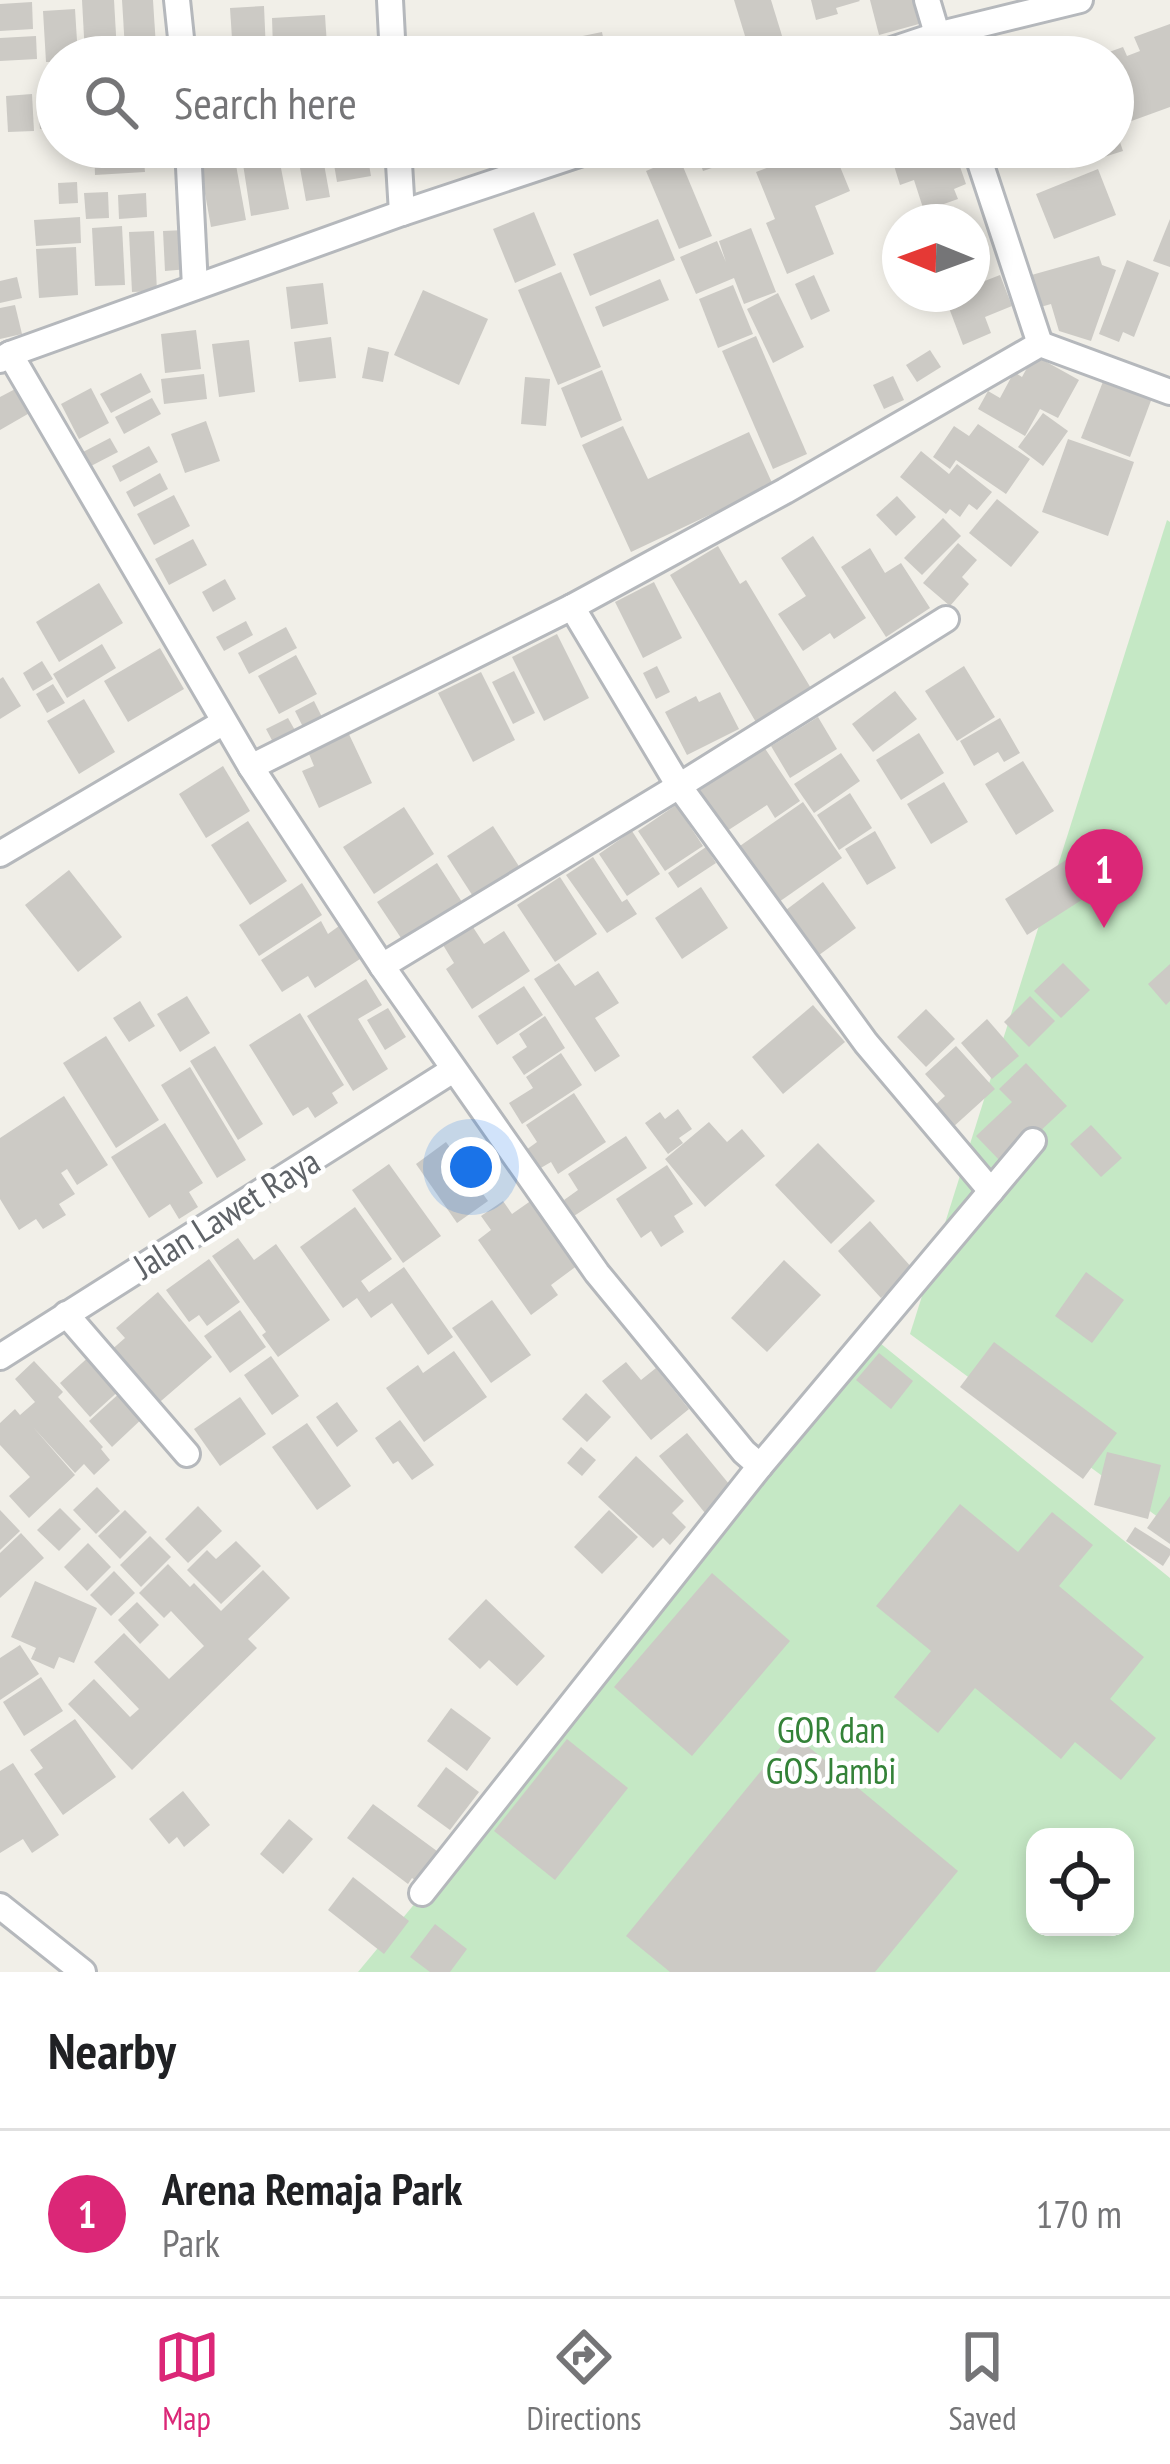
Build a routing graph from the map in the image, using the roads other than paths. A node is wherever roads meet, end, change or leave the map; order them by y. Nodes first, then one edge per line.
1 (177, 0) edge
2 (390, 0) edge
3 (927, 0) edge
4 (1080, 0) edge
5 (181, 36) edge
6 (392, 36) edge
7 (938, 36) edge
8 (971, 36) edge
9 (189, 168) edge
10 (399, 168) edge
11 (536, 168) edge
12 (982, 168) edge
13 (402, 212) junction
14 (195, 287) junction
15 (1040, 344) junction
16 (5, 357) edge
17 (1168, 384) edge
18 (572, 607) junction
19 (946, 619) dead end
20 (224, 722) junction
21 (251, 767) junction
22 (679, 786) junction
23 (0, 854) edge
24 (382, 966) junction
25 (453, 1070) junction
26 (1033, 1141) dead end
27 (991, 1191) junction
28 (66, 1314) junction
29 (0, 1357) edge
30 (187, 1454) dead end
31 (760, 1466) junction
32 (422, 1893) dead end
33 (0, 1906) edge
34 (83, 1972) edge

1 - 5 street
2 - 6 street
3 - 7 street
4 - 8 street
9 - 14 street
10 - 13 street
11 - 13 street
12 - 15 street
13 - 14 street
14 - 16 street
15 - 17 street
15 - 18 street
16 - 20 street
18 - 21 street
18 - 22 street
19 - 22 street
20 - 21 street
20 - 23 street
21 - 24 street
22 - 24 street
22 - 27 street
24 - 25 street
25 - 28 street, Jalan Lawet Raya
25 - 31 street
26 - 27 street
27 - 31 street
28 - 29 street, Jalan Lawet Raya
28 - 30 street
31 - 32 street
33 - 34 street

